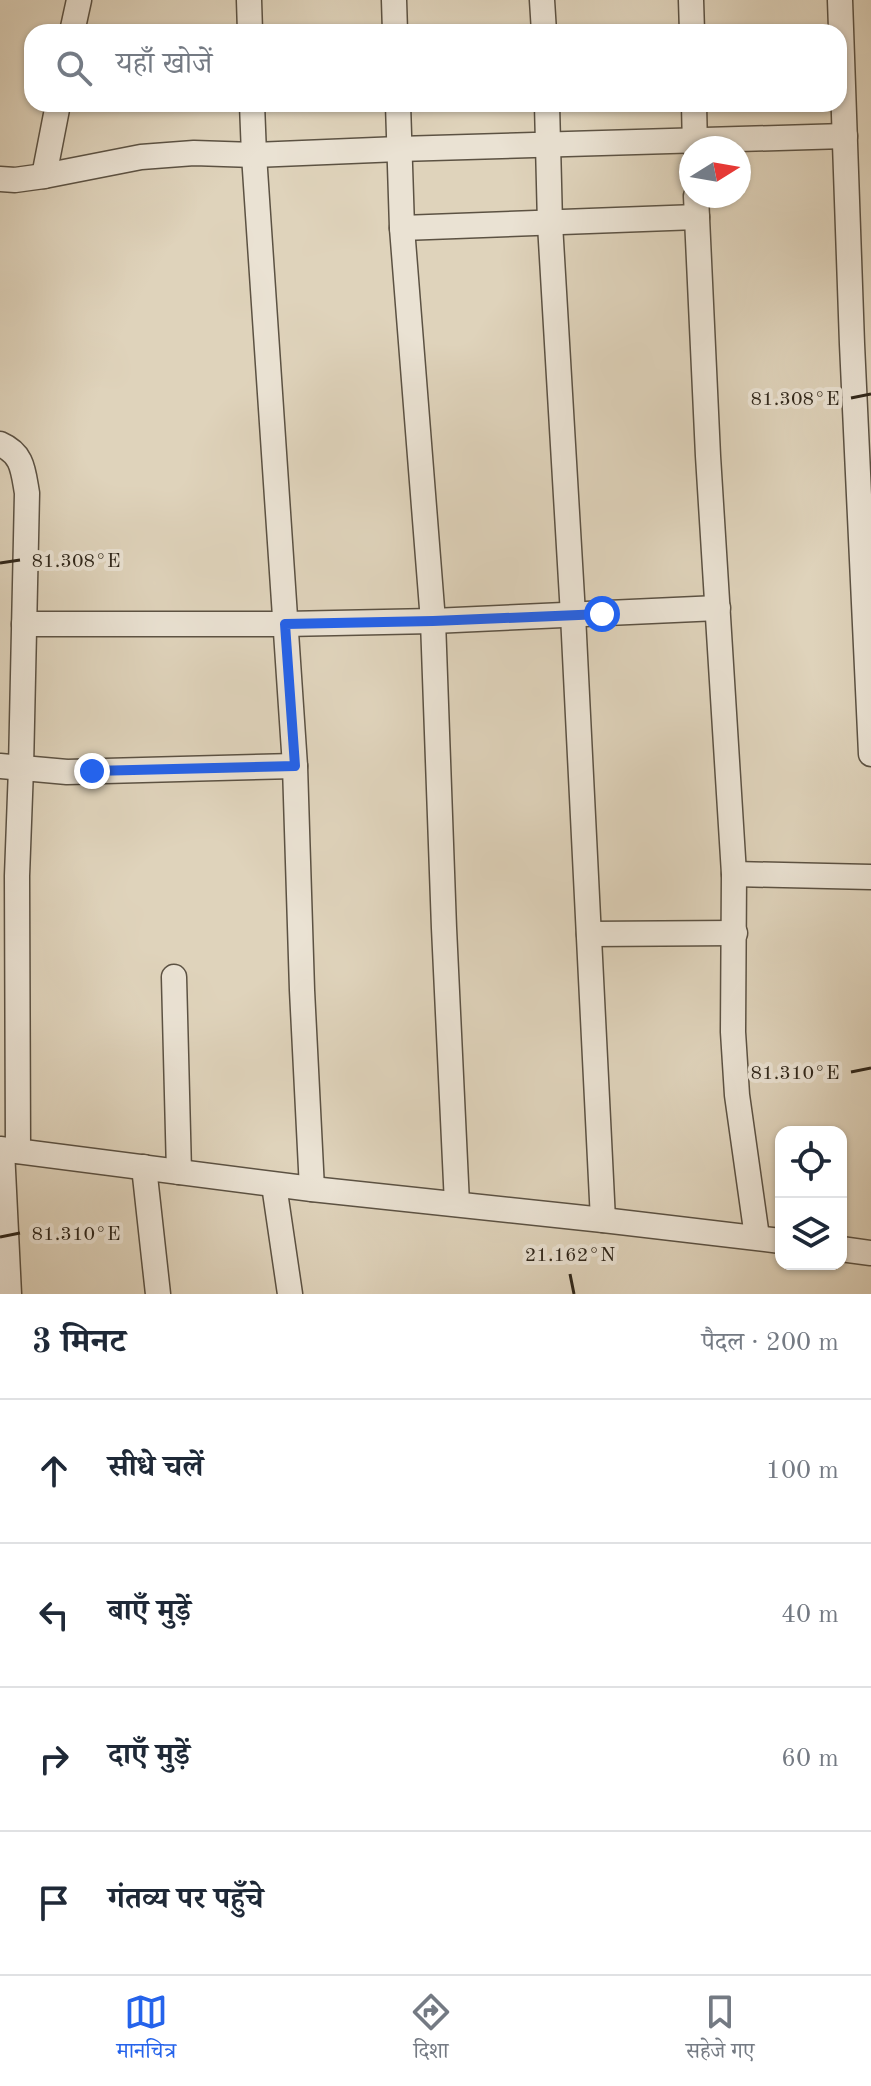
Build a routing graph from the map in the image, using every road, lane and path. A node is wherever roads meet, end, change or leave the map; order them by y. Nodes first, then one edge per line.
1 (79, 0) edge
2 (249, 0) edge
3 (394, 0) edge
4 (542, 0) edge
5 (691, 0) edge
6 (840, 0) edge
7 (74, 24) edge
8 (250, 24) edge
9 (395, 24) edge
10 (544, 24) edge
11 (692, 24) edge
12 (841, 24) edge
13 (56, 112) edge
14 (252, 112) edge
15 (398, 112) edge
16 (547, 112) edge
17 (694, 112) edge
18 (844, 112) edge
19 (695, 136) edge
20 (845, 136) junction
21 (751, 141) edge
22 (548, 144) junction
23 (679, 144) edge
24 (399, 149) junction
25 (254, 155) junction
26 (44, 176) junction
27 (0, 179) edge
28 (687, 208) edge
29 (696, 208) edge
30 (550, 224) junction
31 (402, 228) junction
32 (0, 444) edge
33 (866, 582) edge
34 (718, 608) junction
35 (573, 615) junction
36 (433, 621) junction
37 (24, 624) junction
38 (285, 624) junction
39 (871, 754) edge
40 (295, 766) junction
41 (11, 767) edge
42 (734, 874) junction
43 (871, 877) edge
44 (735, 933) junction
45 (589, 934) junction
46 (174, 977) dead end
47 (7, 1150) edge
48 (144, 1167) junction
49 (179, 1172) junction
50 (274, 1185) junction
51 (312, 1189) junction
52 (457, 1204) junction
53 (603, 1220) junction
54 (769, 1239) edge
55 (847, 1250) edge
56 (871, 1253) edge
57 (9, 1294) edge
58 (158, 1294) edge
59 (290, 1294) edge

1 - 7 street
2 - 8 street
3 - 9 street
4 - 10 street
5 - 11 street
6 - 12 street
13 - 26 street
14 - 25 street
15 - 24 street
16 - 22 street
17 - 19 street
18 - 20 street
20 - 21 street
20 - 33 street
22 - 23 street
22 - 24 street
22 - 30 street
24 - 25 street
24 - 31 street
25 - 26 street
25 - 38 street
26 - 27 street
28 - 30 street
29 - 34 street
30 - 31 street
30 - 35 street
31 - 36 street
32 - 37 street
33 - 39 street
34 - 35 street
34 - 42 street
35 - 36 street
35 - 45 street
36 - 38 street
36 - 52 street
37 - 38 street
37 - 41 street
38 - 40 street
40 - 41 street
40 - 51 street
41 - 47 street
42 - 43 street
42 - 44 street
44 - 45 street
44 - 54 street
45 - 53 street
46 - 49 street
47 - 48 street
47 - 57 street
48 - 49 street
48 - 58 street
49 - 50 street
50 - 51 street
50 - 59 street
51 - 52 street
52 - 53 street
53 - 54 street
55 - 56 street

